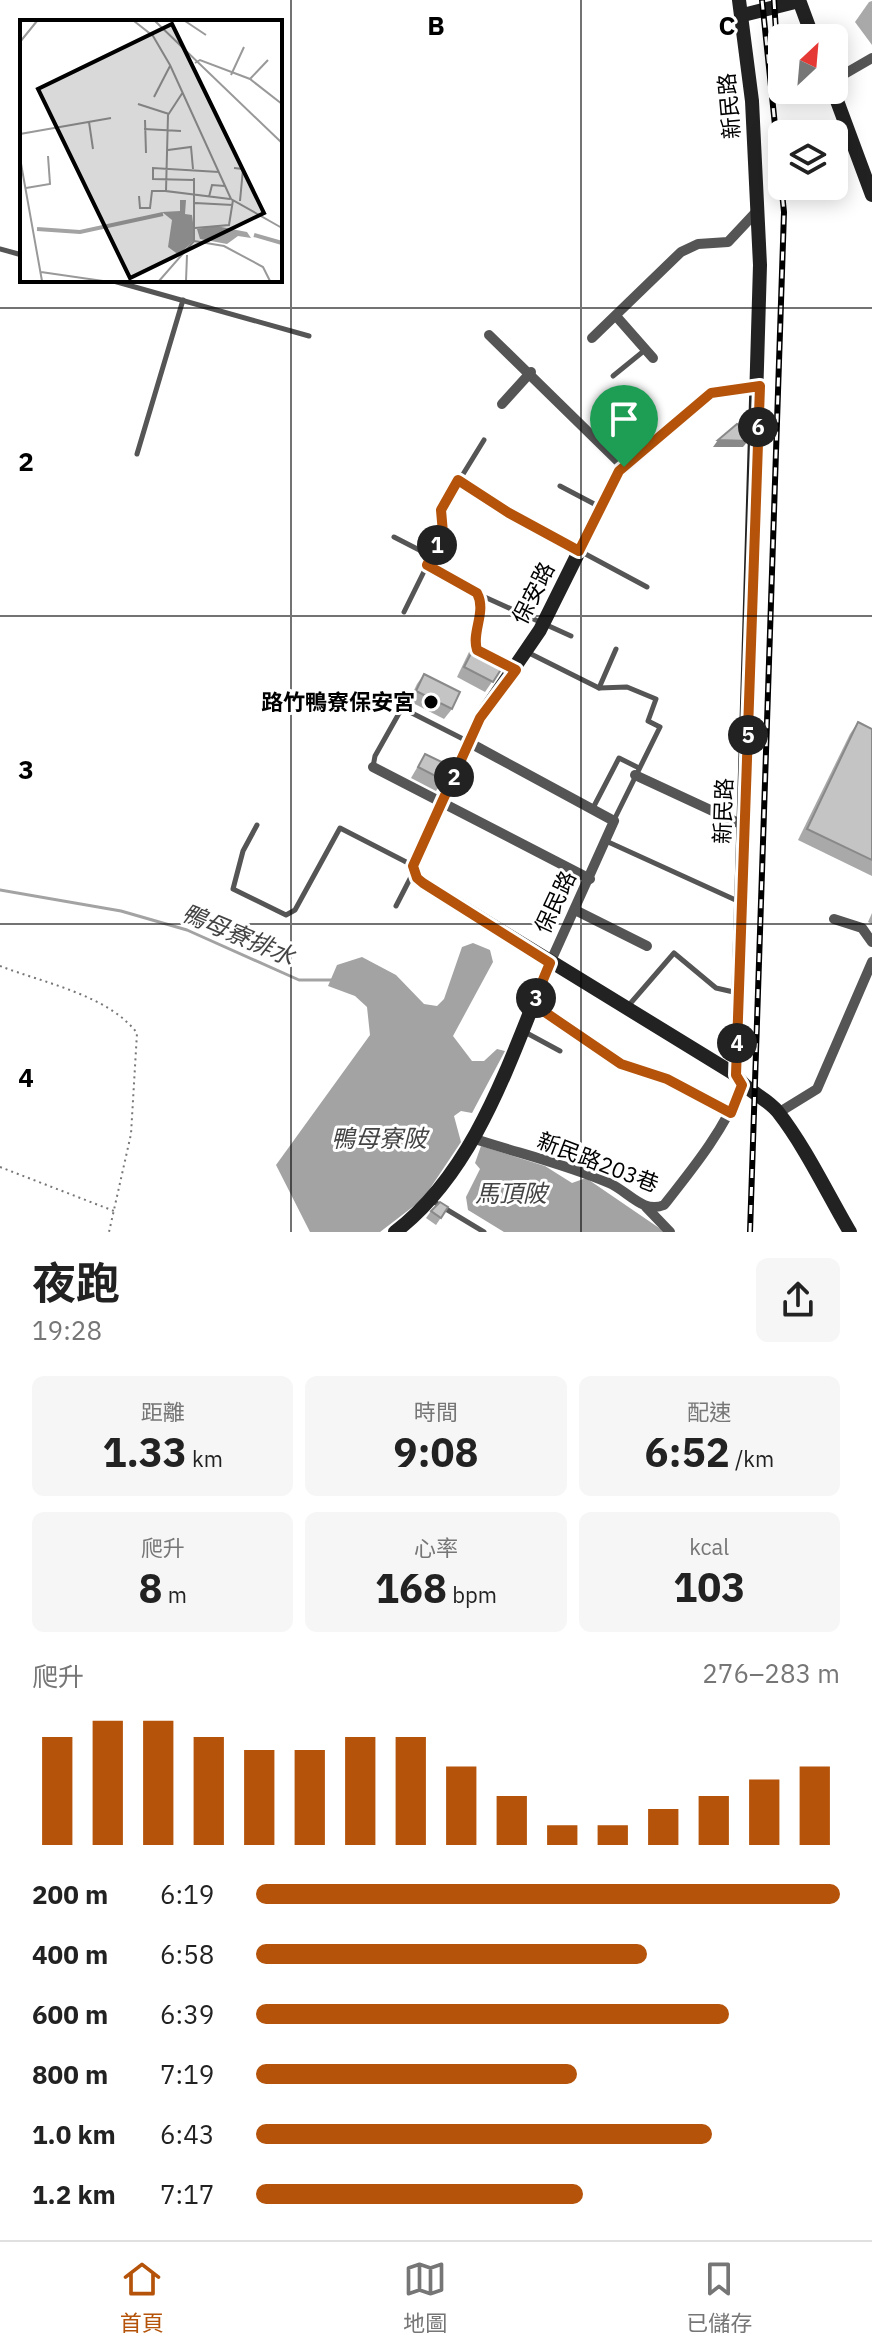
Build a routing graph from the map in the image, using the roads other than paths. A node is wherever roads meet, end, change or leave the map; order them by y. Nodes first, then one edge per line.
1 (799, 1) edge
2 (741, 8) edge
3 (808, 24) edge
4 (872, 58) edge
5 (848, 72) edge
6 (838, 104) edge
7 (872, 195) edge
8 (759, 208) junction
9 (0, 249) edge
10 (20, 254) edge
11 (117, 282) edge
12 (183, 300) junction
13 (616, 316) junction
14 (489, 335) dead end
15 (309, 336) dead end
16 (592, 338) dead end
17 (649, 354) joint
18 (531, 372) junction
19 (613, 376) dead end
20 (760, 386) junction
21 (502, 404) dead end
22 (484, 440) dead end
23 (137, 454) dead end
24 (624, 467) junction
25 (458, 480) junction
26 (560, 486) dead end
27 (600, 507) junction
28 (394, 537) dead end
29 (579, 551) junction
30 (431, 556) junction
31 (427, 565) junction
32 (647, 587) dead end
33 (477, 593) junction
34 (404, 612) dead end
35 (543, 625) junction
36 (571, 636) dead end
37 (616, 649) dead end
38 (527, 651) junction
39 (482, 655) edge
40 (599, 688) junction
41 (470, 743) junction
42 (373, 767) joint
43 (637, 771) junction
44 (442, 802) junction
45 (592, 809) junction
46 (614, 821) junction
47 (257, 825) dead end
48 (745, 826) junction
49 (606, 841) junction
50 (413, 869) junction
51 (590, 879) junction
52 (742, 903) junction
53 (396, 906) dead end
54 (575, 910) junction
55 (834, 919) dead end
56 (872, 942) edge
57 (647, 946) dead end
58 (872, 962) edge
59 (550, 963) junction
60 (739, 993) junction
61 (533, 1004) junction
62 (626, 1009) junction
63 (522, 1031) junction
64 (560, 1051) dead end
65 (739, 1080) junction
66 (731, 1113) junction
67 (778, 1113) junction
68 (472, 1138) junction
69 (431, 1199) junction
70 (645, 1206) junction
71 (395, 1232) edge
72 (484, 1232) edge
73 (670, 1232) edge
74 (850, 1232) edge

1 - 2 street
1 - 3 street
2 - 8 street, 新民路
4 - 5 street
6 - 7 street
8 - 13 street
8 - 20 street, 新民路
9 - 10 lane
11 - 12 lane
12 - 15 lane
12 - 23 lane
13 - 16 street
13 - 17 street
14 - 18 street
17 - 19 lane
18 - 21 street
18 - 24 street
20 - 24 street, 保安路
20 - 48 street, 新民路
22 - 25 lane
24 - 27 street, 保安路
25 - 29 lane
25 - 30 lane
26 - 27 lane
27 - 29 street, 保安路
28 - 30 lane
29 - 32 lane
29 - 35 street, 保安路
30 - 31 lane
31 - 33 lane
31 - 34 lane
33 - 35 lane
33 - 39 lane, 保安路
35 - 36 lane
35 - 38 street, 保安路
37 - 40 lane
38 - 40 lane
38 - 41 street, 保安路
40 - 43 lane
41 - 42 lane
41 - 44 street, 保安路
41 - 45 street
42 - 44 street
43 - 45 lane
43 - 46 lane
43 - 48 street
44 - 50 street, 保安路
44 - 51 street
45 - 46 street
46 - 49 street
47 - 50 lane
48 - 52 street, 新民路
49 - 51 street, 保民路
49 - 52 lane
50 - 53 lane
50 - 59 street
51 - 54 street, 保民路
52 - 60 street, 新民路
54 - 57 street
54 - 59 street, 保民路
55 - 56 street
58 - 67 street
59 - 61 street, 保民路
59 - 62 street
60 - 62 lane
60 - 65 street, 新民路
61 - 63 street, 保民路
61 - 66 lane
62 - 65 street
63 - 64 lane
63 - 68 street, 保民路
65 - 66 street, 新民路203巷
65 - 67 street
66 - 70 street, 新民路203巷
67 - 74 street
68 - 69 street, 保民路
68 - 70 street, 新民路203巷
69 - 71 street, 保民路
69 - 72 lane
70 - 73 street

